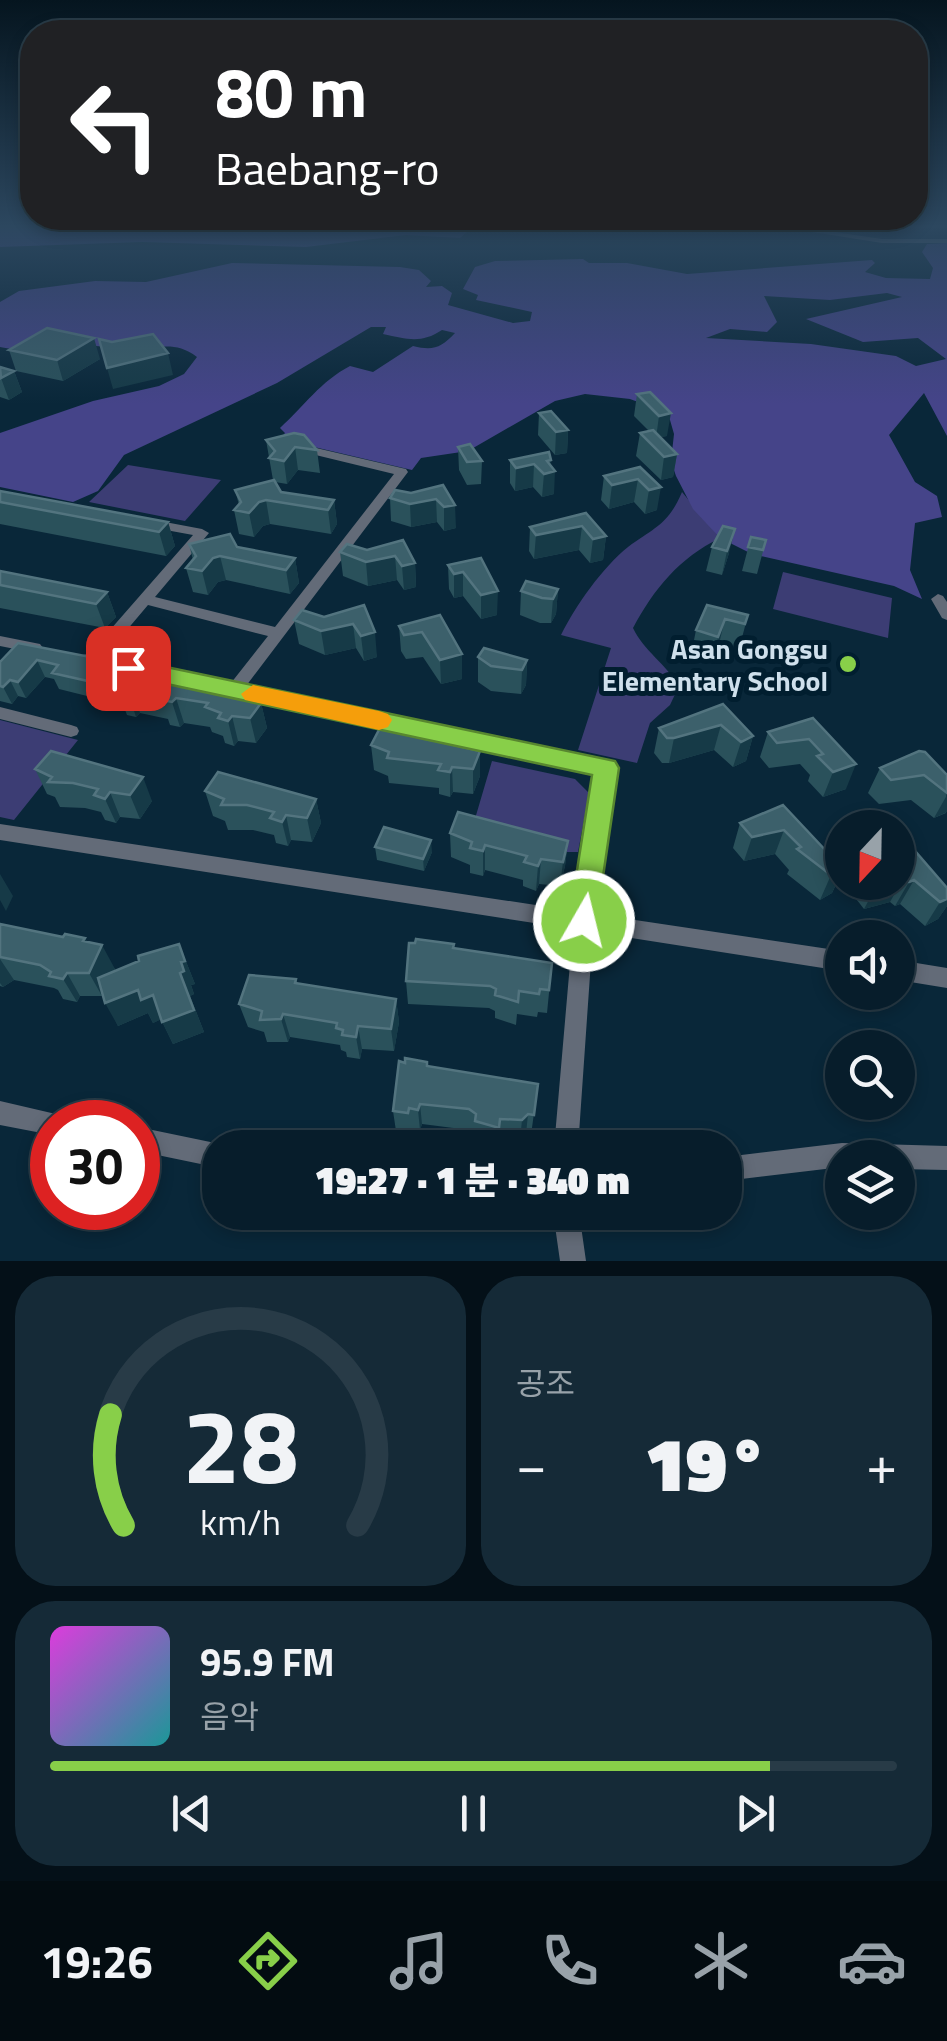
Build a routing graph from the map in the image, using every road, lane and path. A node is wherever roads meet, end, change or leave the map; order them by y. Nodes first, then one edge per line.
1 (278, 444) edge
2 (134, 520) edge
3 (938, 598) dead end
4 (146, 600) junction
5 (947, 616) edge
6 (278, 633) junction
7 (9, 643) edge
8 (55, 652) edge
9 (74, 656) edge
10 (93, 660) junction
11 (0, 662) edge
12 (234, 690) junction
13 (0, 713) edge
14 (71, 731) dead end
15 (0, 832) edge
16 (584, 921) junction
17 (825, 958) edge
18 (915, 973) edge
19 (947, 978) edge
20 (0, 1113) edge
21 (30, 1119) edge
22 (567, 1130) edge
23 (160, 1144) edge
24 (202, 1152) edge
25 (947, 1158) edge
26 (742, 1167) edge
27 (569, 1230) edge
28 (573, 1261) edge

1 - 6 street
2 - 4 street
3 - 5 street
4 - 6 street
4 - 10 street
6 - 12 street
7 - 8 street
7 - 11 street
9 - 10 street
10 - 12 street
12 - 16 street
13 - 14 street
15 - 16 street
16 - 17 street
16 - 22 street
18 - 19 street
20 - 21 street
23 - 24 street
25 - 26 street
27 - 28 street

